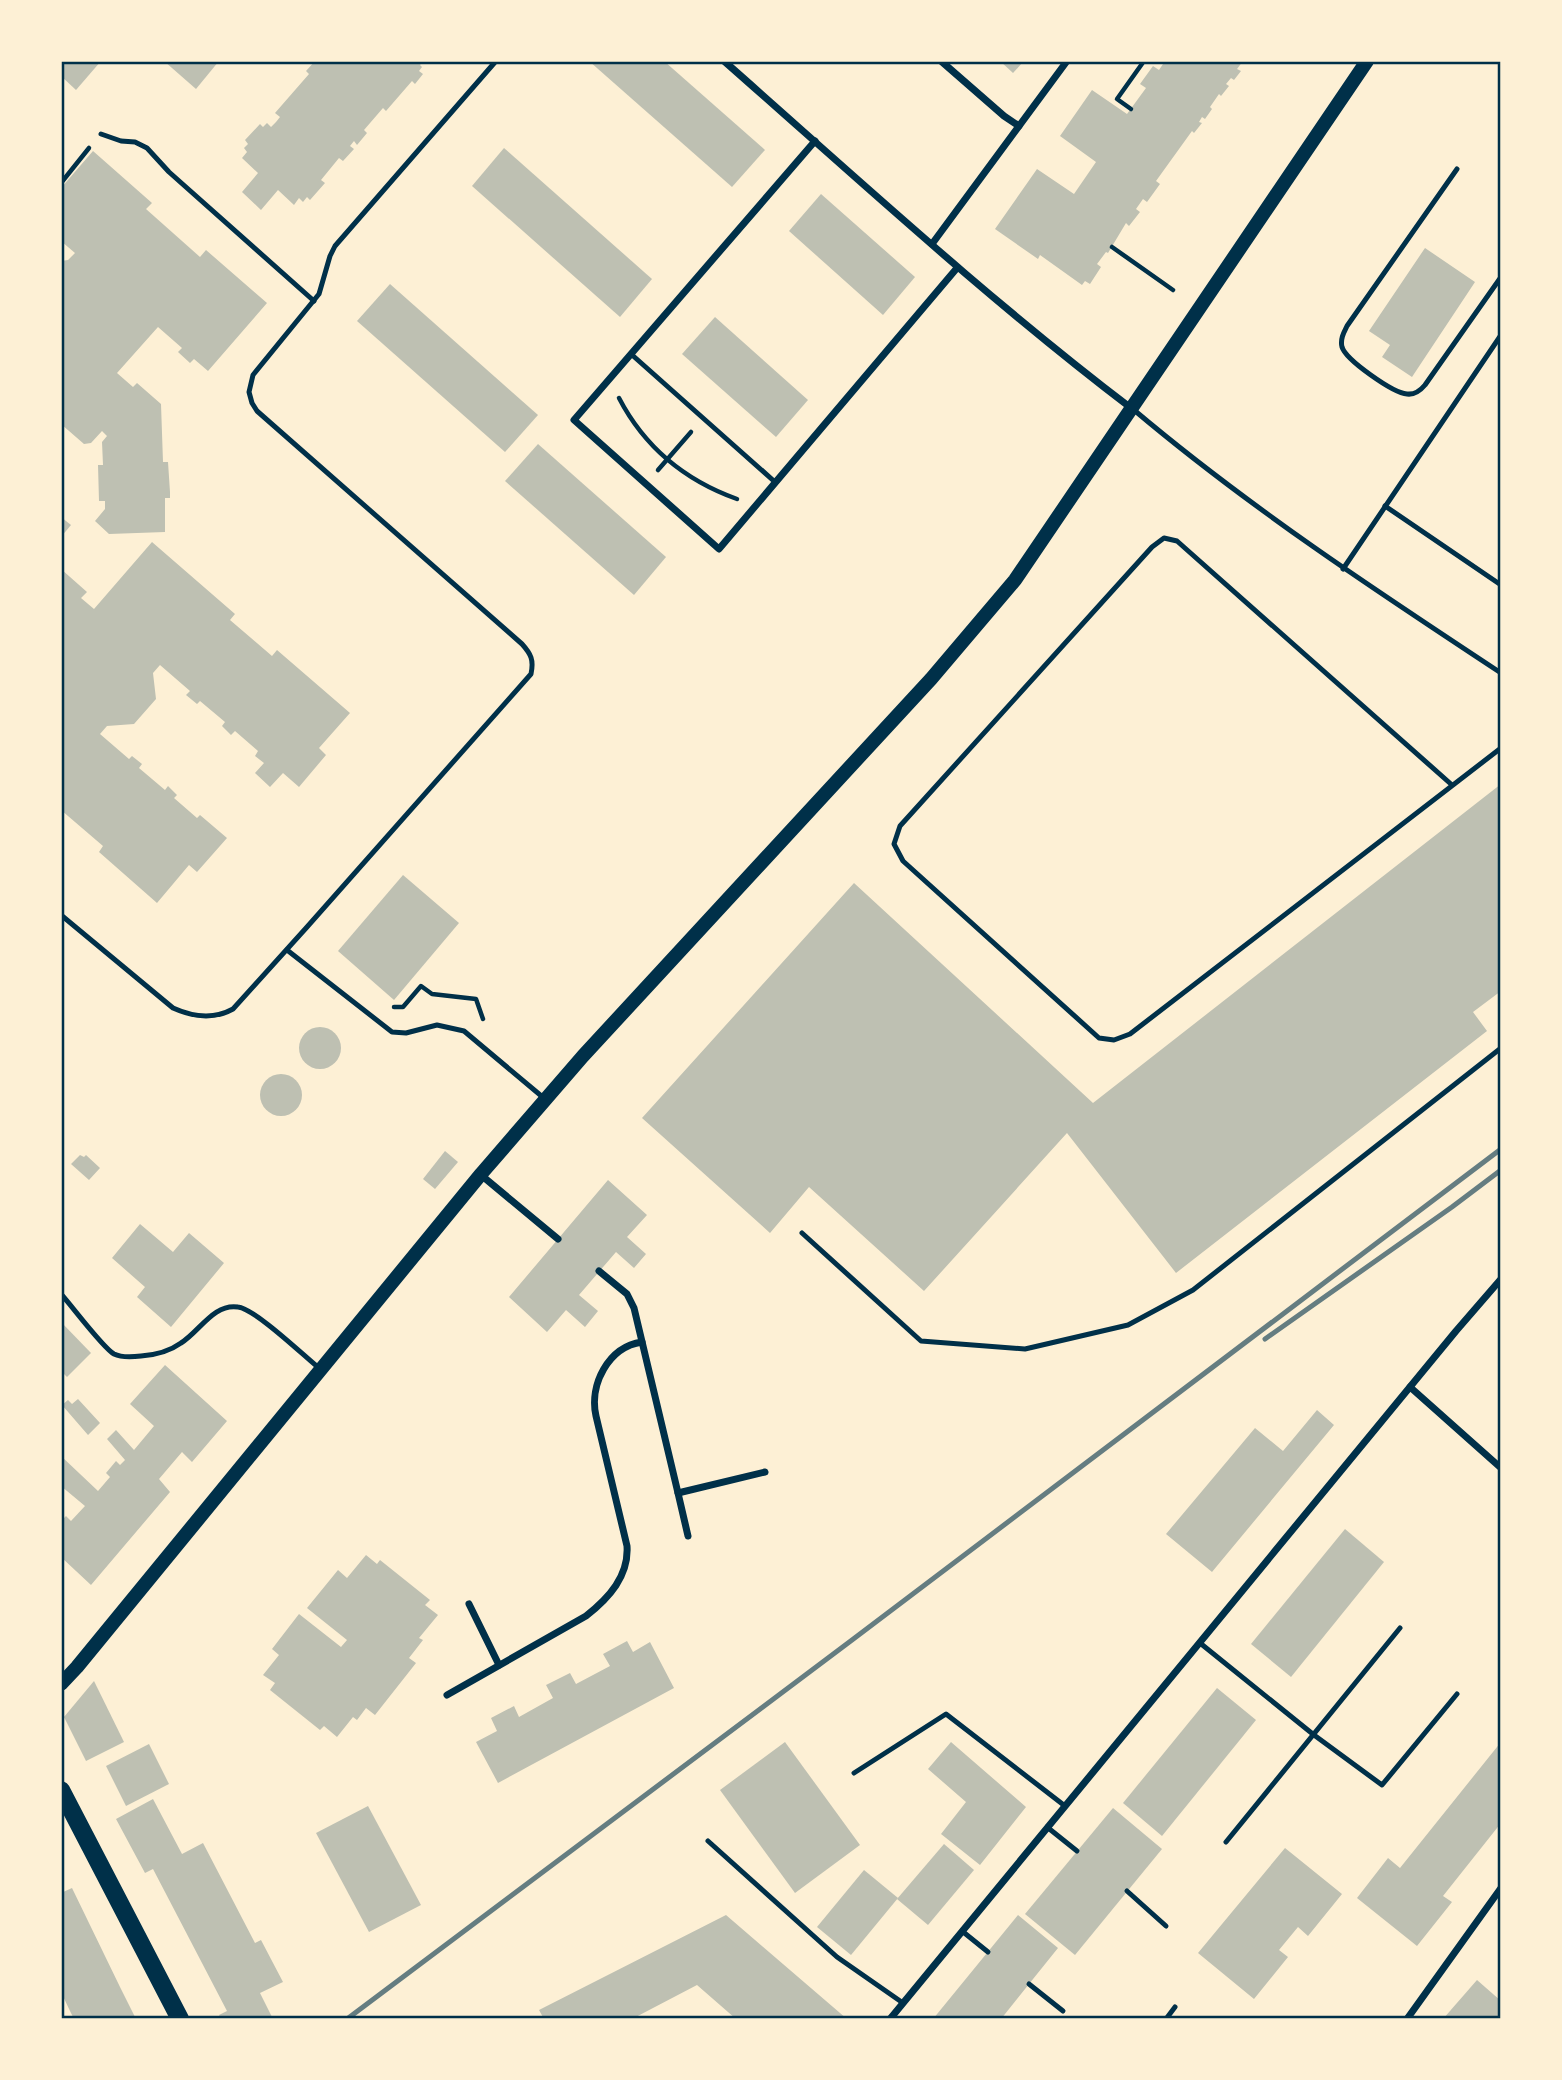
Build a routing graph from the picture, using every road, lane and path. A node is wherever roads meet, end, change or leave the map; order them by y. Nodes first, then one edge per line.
1 (496, 61) edge
2 (724, 61) edge
3 (942, 61) edge
4 (1067, 61) edge
5 (1144, 61) edge
6 (1367, 61) edge
7 (1130, 109) dead end
8 (1019, 126) junction
9 (101, 134) joint
10 (815, 141) junction
11 (1457, 169) dead end
12 (61, 183) edge
13 (932, 244) junction
14 (1112, 247) dead end
15 (957, 268) junction
16 (1501, 278) edge
17 (1173, 290) dead end
18 (314, 301) junction
19 (1501, 335) edge
20 (631, 354) junction
21 (610, 379) junction
22 (1131, 408) junction
23 (703, 418) junction
24 (666, 460) junction
25 (775, 482) junction
26 (646, 484) junction
27 (755, 506) junction
28 (1385, 506) junction
29 (1343, 569) junction
30 (1501, 585) edge
31 (1501, 673) edge
32 (1501, 748) edge
33 (1452, 785) junction
34 (61, 915) edge
35 (287, 950) junction
36 (391, 1006) dead end
37 (466, 1032) junction
38 (1501, 1048) edge
39 (545, 1099) junction
40 (481, 1174) junction
41 (802, 1233) dead end
42 (558, 1239) dead end
43 (599, 1271) dead end
44 (1501, 1279) edge
45 (61, 1294) edge
46 (642, 1342) junction
47 (321, 1370) junction
48 (1410, 1387) junction
49 (1501, 1468) edge
50 (765, 1472) dead end
51 (678, 1493) junction
52 (688, 1536) dead end
53 (469, 1604) dead end
54 (1400, 1628) dead end
55 (1200, 1643) junction
56 (499, 1665) junction
57 (61, 1684) edge
58 (1457, 1694) dead end
59 (447, 1695) dead end
60 (1314, 1735) junction
61 (854, 1773) dead end
62 (61, 1790) edge
63 (1065, 1806) junction
64 (1047, 1827) junction
65 (708, 1841) dead end
66 (1226, 1842) dead end
67 (1077, 1851) dead end
68 (1501, 1888) edge
69 (1127, 1891) dead end
70 (1166, 1926) dead end
71 (962, 1931) junction
72 (988, 1952) dead end
73 (1029, 1984) dead end
74 (903, 2003) junction
75 (1175, 2007) dead end
76 (1063, 2011) dead end
77 (180, 2019) edge
78 (890, 2019) edge
79 (1166, 2019) edge
80 (1408, 2019) edge

1 - 18 lane
2 - 10 street
3 - 8 street
4 - 8 street
5 - 7 path
6 - 22 main road
8 - 13 street
9 - 12 path
9 - 18 lane
10 - 13 street
10 - 20 street
11 - 16 lane
13 - 15 street
14 - 17 path
15 - 22 street
15 - 25 street
18 - 35 lane
19 - 28 lane
20 - 21 street
20 - 23 lane
21 - 24 path
21 - 26 street
22 - 29 lane
22 - 39 main road
23 - 24 path
23 - 25 lane
24 - 26 path
24 - 27 path
25 - 27 street
26 - 27 street
28 - 29 lane
28 - 30 lane
29 - 31 lane
32 - 33 lane
33 - 33 lane
34 - 35 lane
35 - 37 lane
36 - 37 path
37 - 39 lane
38 - 41 lane
39 - 40 main road
40 - 42 street
40 - 47 main road
43 - 46 street
44 - 48 street
45 - 47 lane
46 - 51 street
46 - 56 street
47 - 57 main road
48 - 49 street
48 - 55 street
50 - 51 street
51 - 52 street
53 - 56 street
54 - 60 lane
55 - 60 lane
55 - 63 street
56 - 59 street
58 - 60 lane
60 - 66 lane
61 - 63 lane
62 - 77 main road
63 - 64 street
64 - 67 lane
64 - 71 street
65 - 74 lane
68 - 80 street
69 - 70 lane
71 - 72 lane
71 - 74 street
73 - 76 lane
74 - 78 street
75 - 79 lane

